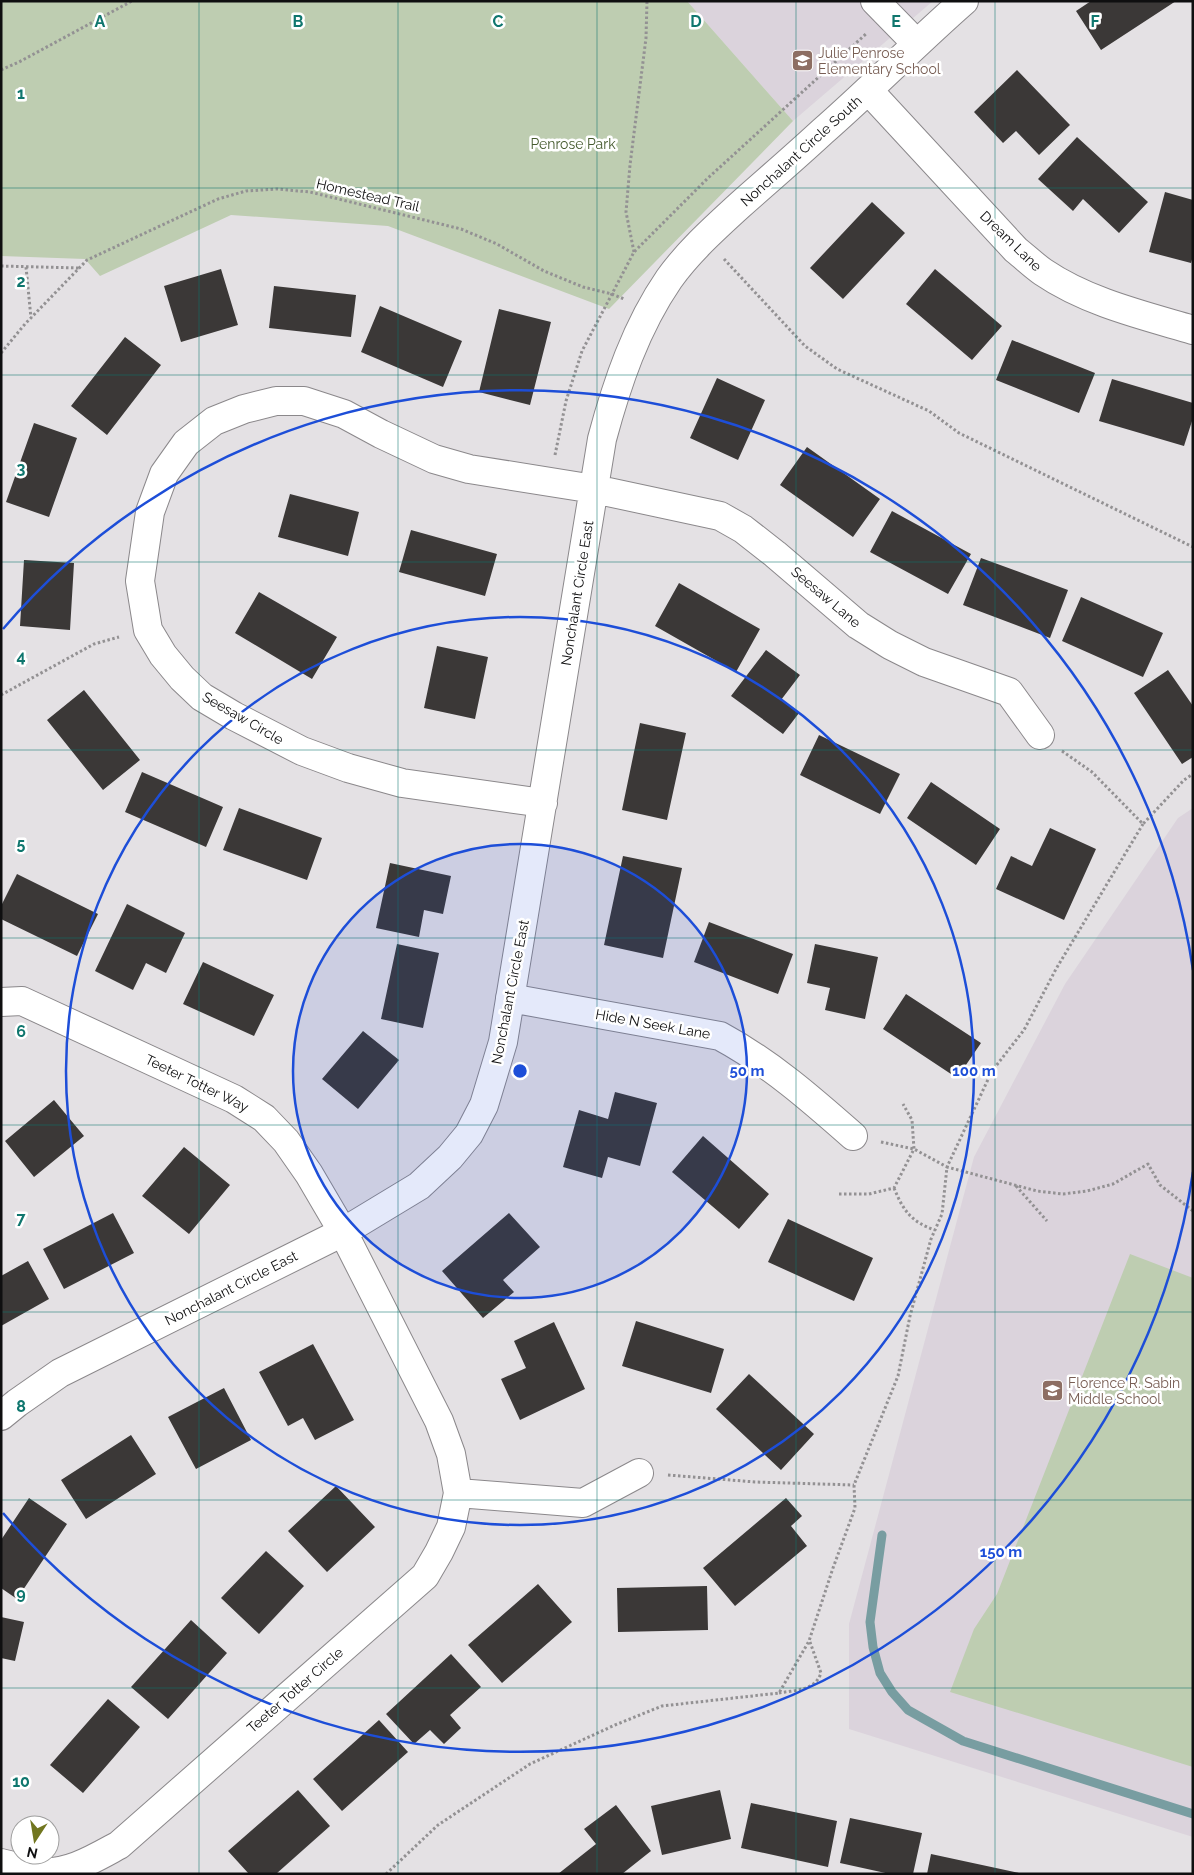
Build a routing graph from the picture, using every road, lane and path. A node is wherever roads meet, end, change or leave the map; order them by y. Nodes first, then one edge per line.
1 (132, 1) edge
2 (647, 1) edge
3 (875, 1) edge
4 (964, 1) edge
5 (916, 43) junction
6 (1, 70) edge
7 (869, 91) junction
8 (634, 252) dead end
9 (723, 259) dead end
10 (1, 266) edge
11 (26, 267) junction
12 (79, 268) junction
13 (650, 310) junction
14 (31, 319) junction
15 (1193, 330) edge
16 (1, 353) edge
17 (594, 489) junction
18 (1193, 547) edge
19 (148, 630) junction
20 (3, 693) edge
21 (1040, 736) joint
22 (1193, 774) edge
23 (543, 803) junction
24 (1143, 824) junction
25 (510, 998) junction
26 (1, 1002) edge
27 (903, 1104) dead end
28 (853, 1136) joint
29 (914, 1149) junction
30 (947, 1167) junction
31 (1015, 1185) junction
32 (894, 1188) junction
33 (839, 1194) dead end
34 (1193, 1211) edge
35 (1047, 1221) dead end
36 (935, 1230) junction
37 (343, 1232) junction
38 (1, 1416) edge
39 (639, 1473) joint
40 (854, 1485) junction
41 (458, 1493) junction
42 (810, 1642) junction
43 (779, 1693) junction
44 (1, 1863) edge
45 (95, 1866) edge
46 (386, 1874) edge

1 - 6 path
2 - 8 path
3 - 5 street
4 - 5 street, Nonchalant Circle South
5 - 7 street, Nonchalant Circle South
7 - 13 street, Nonchalant Circle South
7 - 15 street, Dream Lane
9 - 18 path
10 - 11 path
11 - 12 path
11 - 14 path
12 - 13 path, Homestead Trail
12 - 14 path, Homestead Trail
13 - 17 street, Nonchalant Circle East
14 - 16 path, Homestead Trail
17 - 19 street, Seesaw Circle
17 - 21 street, Seesaw Lane
17 - 23 street, Nonchalant Circle East
19 - 20 path
19 - 23 street, Seesaw Circle
21 - 24 path
22 - 24 path
23 - 25 street, Nonchalant Circle East
24 - 30 path
25 - 28 street, Hide N Seek Lane
25 - 37 street, Nonchalant Circle East
26 - 37 street, Teeter Totter Way
27 - 29 path
28 - 29 path
29 - 30 path
29 - 32 path
30 - 31 path
30 - 36 path
31 - 34 path
31 - 35 path
32 - 33 path
32 - 36 path
36 - 40 path
37 - 38 street, Nonchalant Circle East
37 - 41 street, Teeter Totter Circle
39 - 40 path
39 - 41 street
40 - 42 path
41 - 45 street, Teeter Totter Circle
42 - 43 path
42 - 43 path
43 - 46 path
44 - 45 street, Teeter Totter Circle

